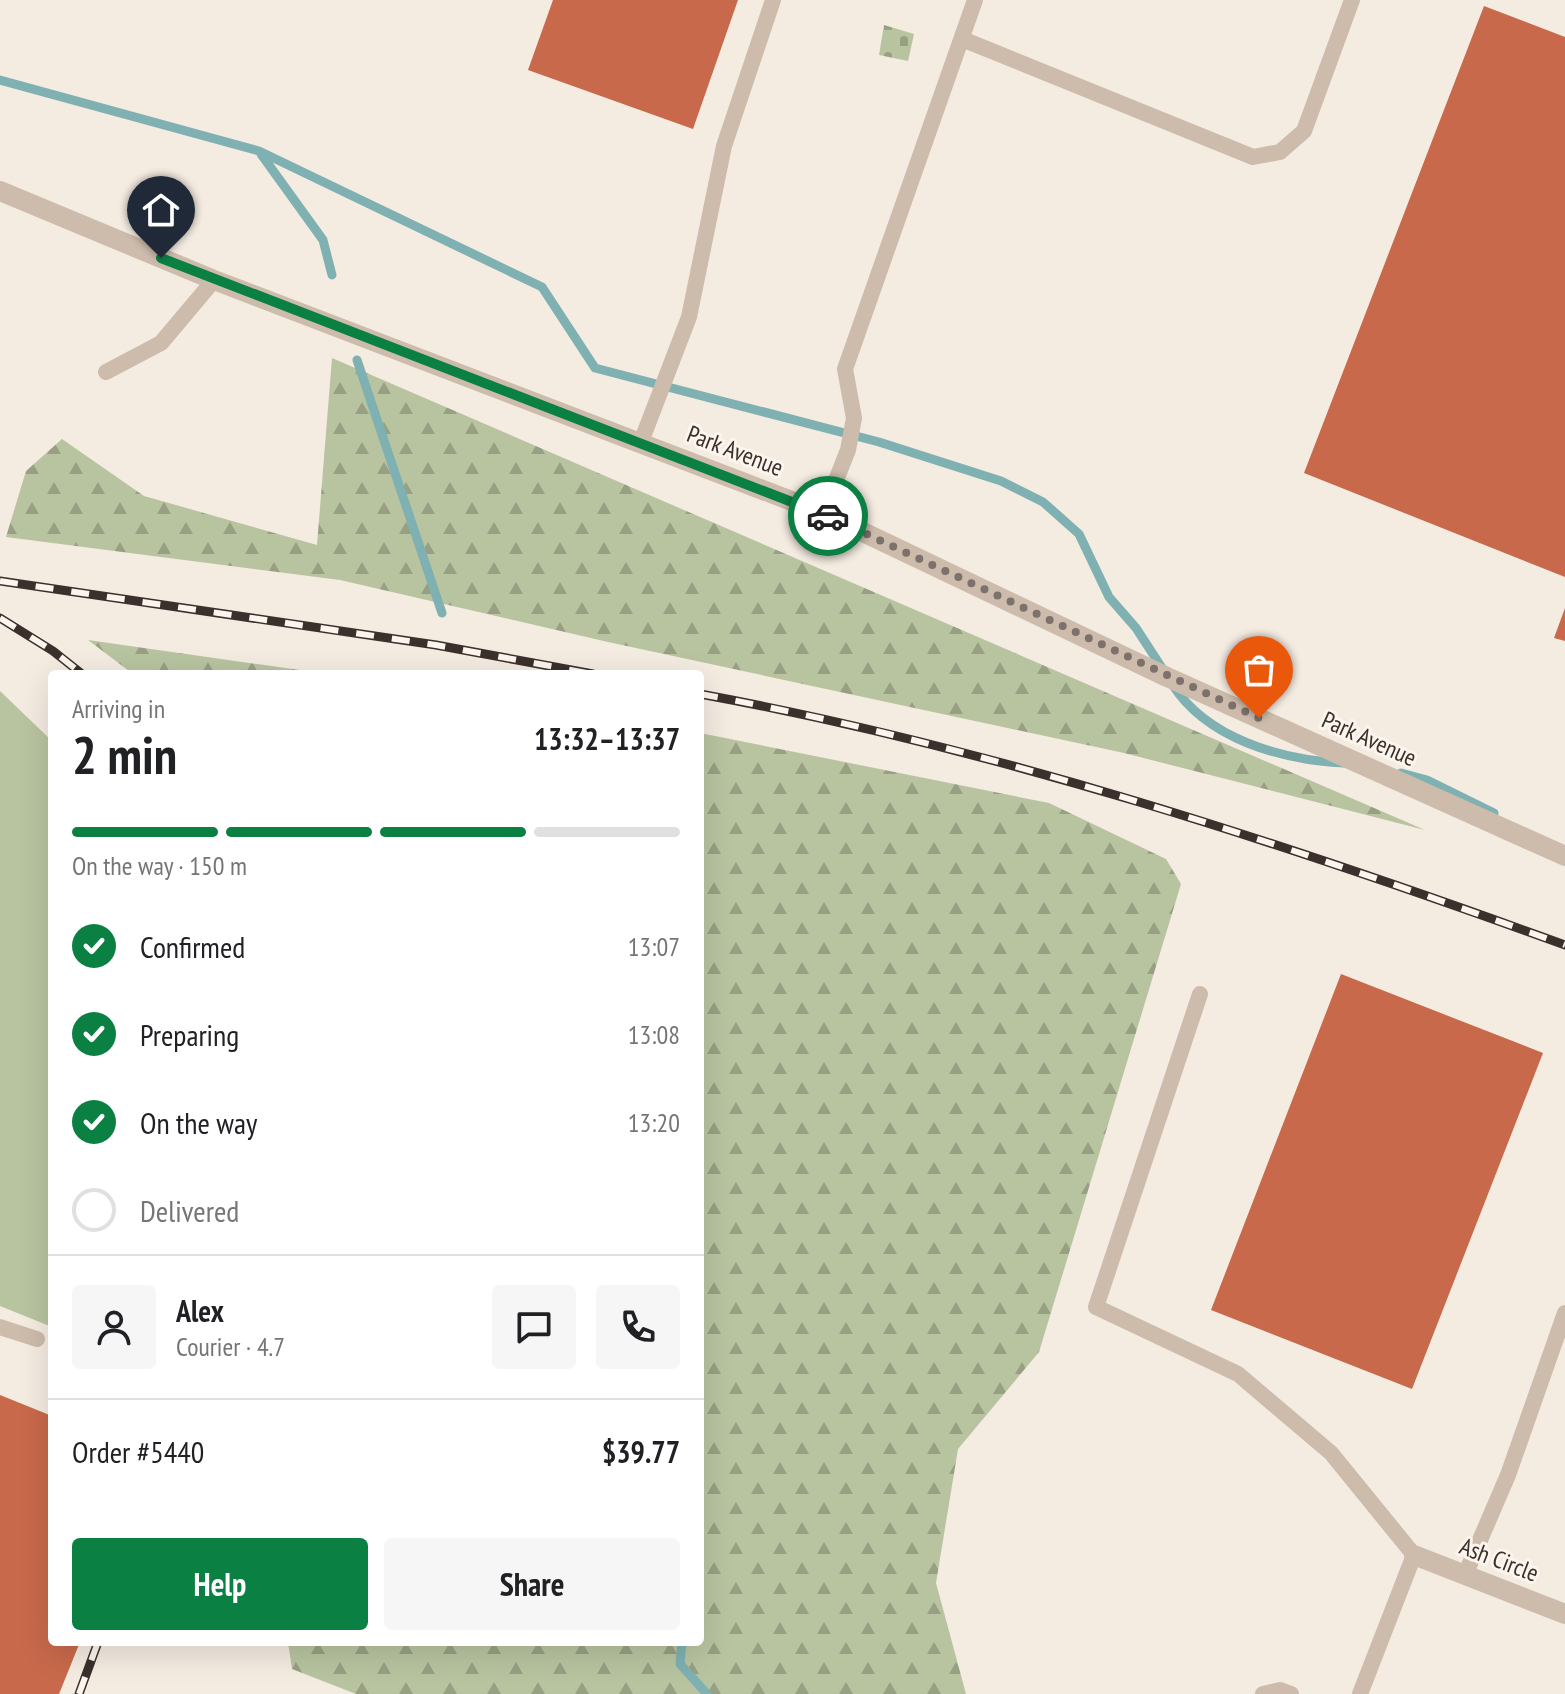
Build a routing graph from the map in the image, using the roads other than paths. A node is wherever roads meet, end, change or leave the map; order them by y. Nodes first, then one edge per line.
1 (773, 0) edge
2 (975, 0) edge
3 (1352, 0) edge
4 (962, 39) junction
5 (0, 191) edge
6 (214, 280) junction
7 (106, 372) dead end
8 (641, 442) junction
9 (823, 513) junction
10 (1565, 856) edge
11 (1200, 994) dead end
12 (1565, 1313) edge
13 (0, 1327) edge
14 (37, 1339) dead end
15 (1414, 1555) junction
16 (1465, 1575) junction
17 (1565, 1614) edge
18 (1263, 1694) edge
19 (1291, 1694) edge
20 (1360, 1694) edge

1 - 8 lane
2 - 4 lane
3 - 4 lane
4 - 9 lane
5 - 6 street, Park Avenue
6 - 7 lane
6 - 8 street, Park Avenue
8 - 9 street, Park Avenue
9 - 10 street, Park Avenue
11 - 15 lane
12 - 16 lane
13 - 14 lane
15 - 16 street, Ash Circle
15 - 20 lane
16 - 17 street, Ash Circle
18 - 19 lane

